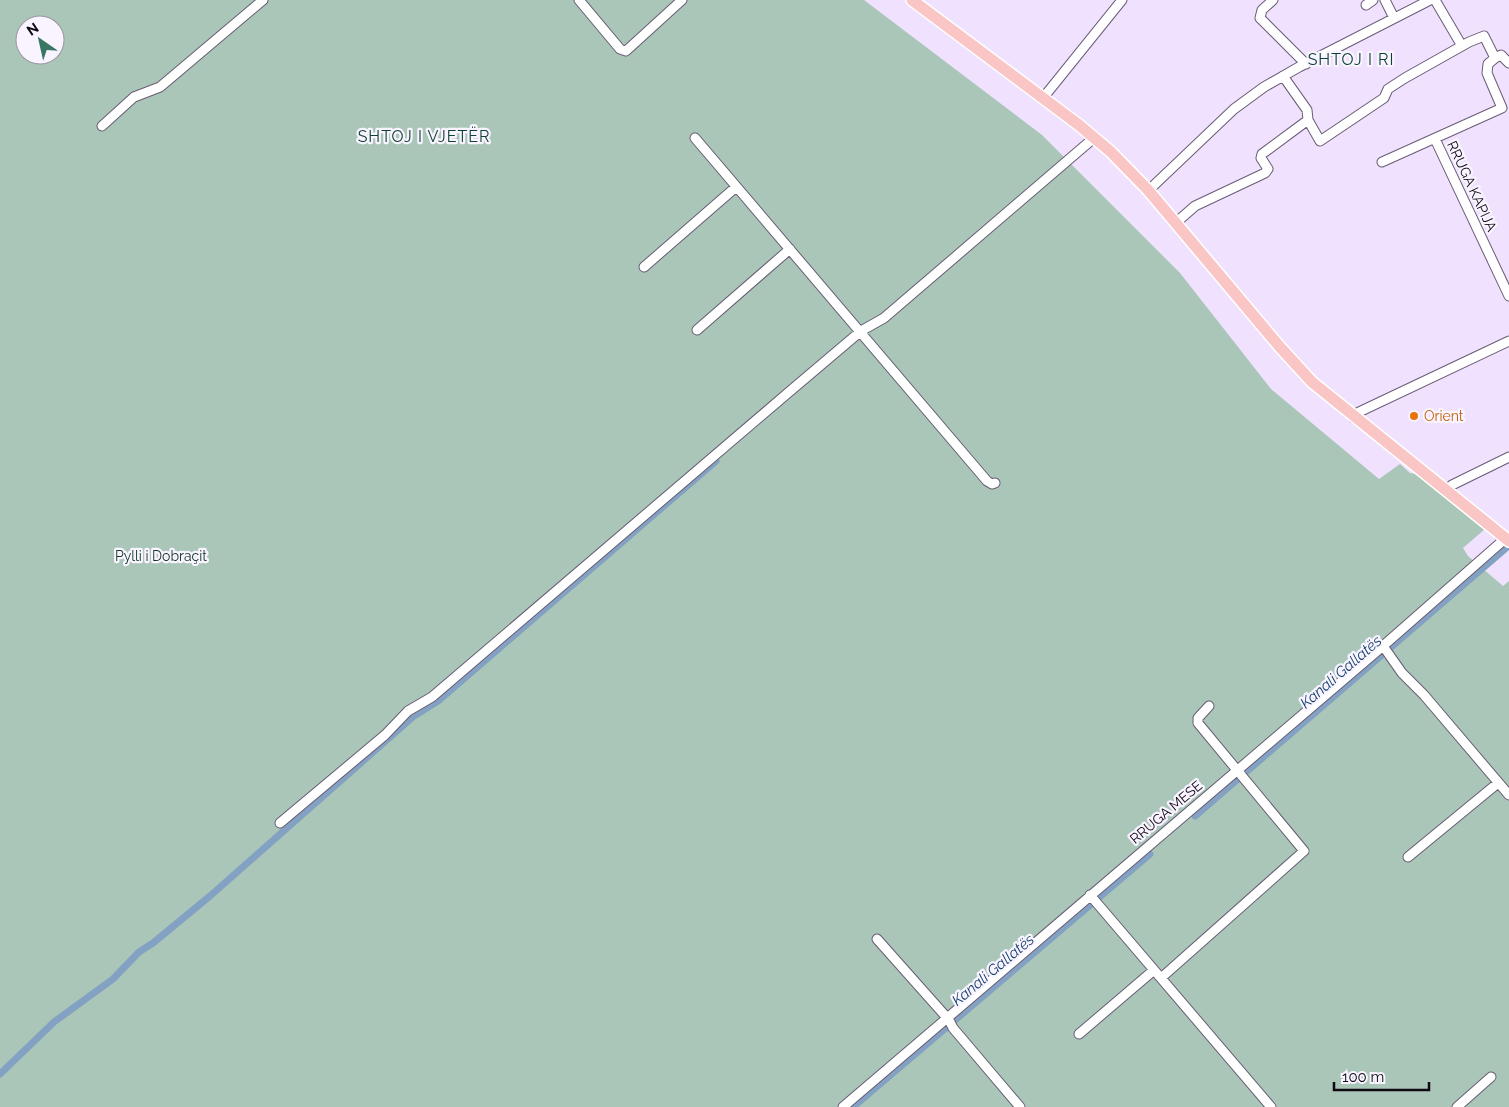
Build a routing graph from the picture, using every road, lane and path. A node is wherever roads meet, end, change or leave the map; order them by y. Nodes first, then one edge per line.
1 (263, 0) edge
2 (579, 0) edge
3 (682, 0) edge
4 (912, 0) edge
5 (1273, 0) edge
6 (1385, 0) edge
7 (1430, 0) edge
8 (1435, 0) edge
9 (1116, 2) edge
10 (1394, 18) junction
11 (1462, 46) junction
12 (1496, 58) junction
13 (1509, 63) edge
14 (1306, 64) junction
15 (1283, 76) junction
16 (1044, 96) junction
17 (1506, 107) edge
18 (1308, 120) junction
19 (102, 126) dead end
20 (695, 138) dead end
21 (1095, 138) junction
22 (1435, 139) junction
23 (1382, 162) dead end
24 (736, 187) junction
25 (1151, 188) junction
26 (1179, 220) junction
27 (790, 249) junction
28 (644, 267) dead end
29 (1226, 282) junction
30 (1509, 296) edge
31 (696, 330) dead end
32 (861, 331) junction
33 (1509, 341) edge
34 (1354, 418) junction
35 (1509, 457) edge
36 (995, 483) dead end
37 (1446, 491) junction
38 (1507, 539) edge
39 (1384, 648) junction
40 (1209, 706) dead end
41 (1240, 774) junction
42 (1498, 783) junction
43 (1509, 795) edge
44 (280, 823) dead end
45 (1408, 857) dead end
46 (1091, 897) junction
47 (877, 940) dead end
48 (1154, 970) junction
49 (1161, 978) junction
50 (949, 1022) junction
51 (1078, 1034) dead end
52 (1491, 1077) dead end
53 (843, 1107) edge
54 (1020, 1107) edge
55 (1271, 1107) edge
56 (1457, 1107) edge

1 - 19 street
2 - 3 street
4 - 16 main road
5 - 14 street
6 - 10 street
7 - 10 street
8 - 11 street
9 - 16 street
10 - 14 street
11 - 12 street
11 - 18 street
12 - 13 street
12 - 17 street
14 - 15 street
15 - 18 street
15 - 25 street
16 - 21 main road
16 - 25 main road
17 - 22 street
18 - 26 street
20 - 24 street
21 - 29 main road
21 - 32 street
22 - 23 street, RRUGA KAPIJA
22 - 30 street, RRUGA KAPIJA
24 - 27 street
24 - 28 street
25 - 26 main road
26 - 29 main road
27 - 31 street
27 - 32 street
29 - 34 main road
32 - 36 street
32 - 44 street
33 - 34 street
34 - 37 main road
35 - 37 street
37 - 38 main road
38 - 39 street, RRUGA MESE
39 - 41 street, RRUGA MESE
39 - 42 street
40 - 41 street
41 - 46 street, RRUGA MESE
41 - 49 street
42 - 43 street
42 - 45 street
46 - 48 street
46 - 50 street, RRUGA MESE
47 - 50 street
48 - 49 street
48 - 51 street
49 - 55 street
50 - 53 street, RRUGA MESE
50 - 54 street
52 - 56 street

